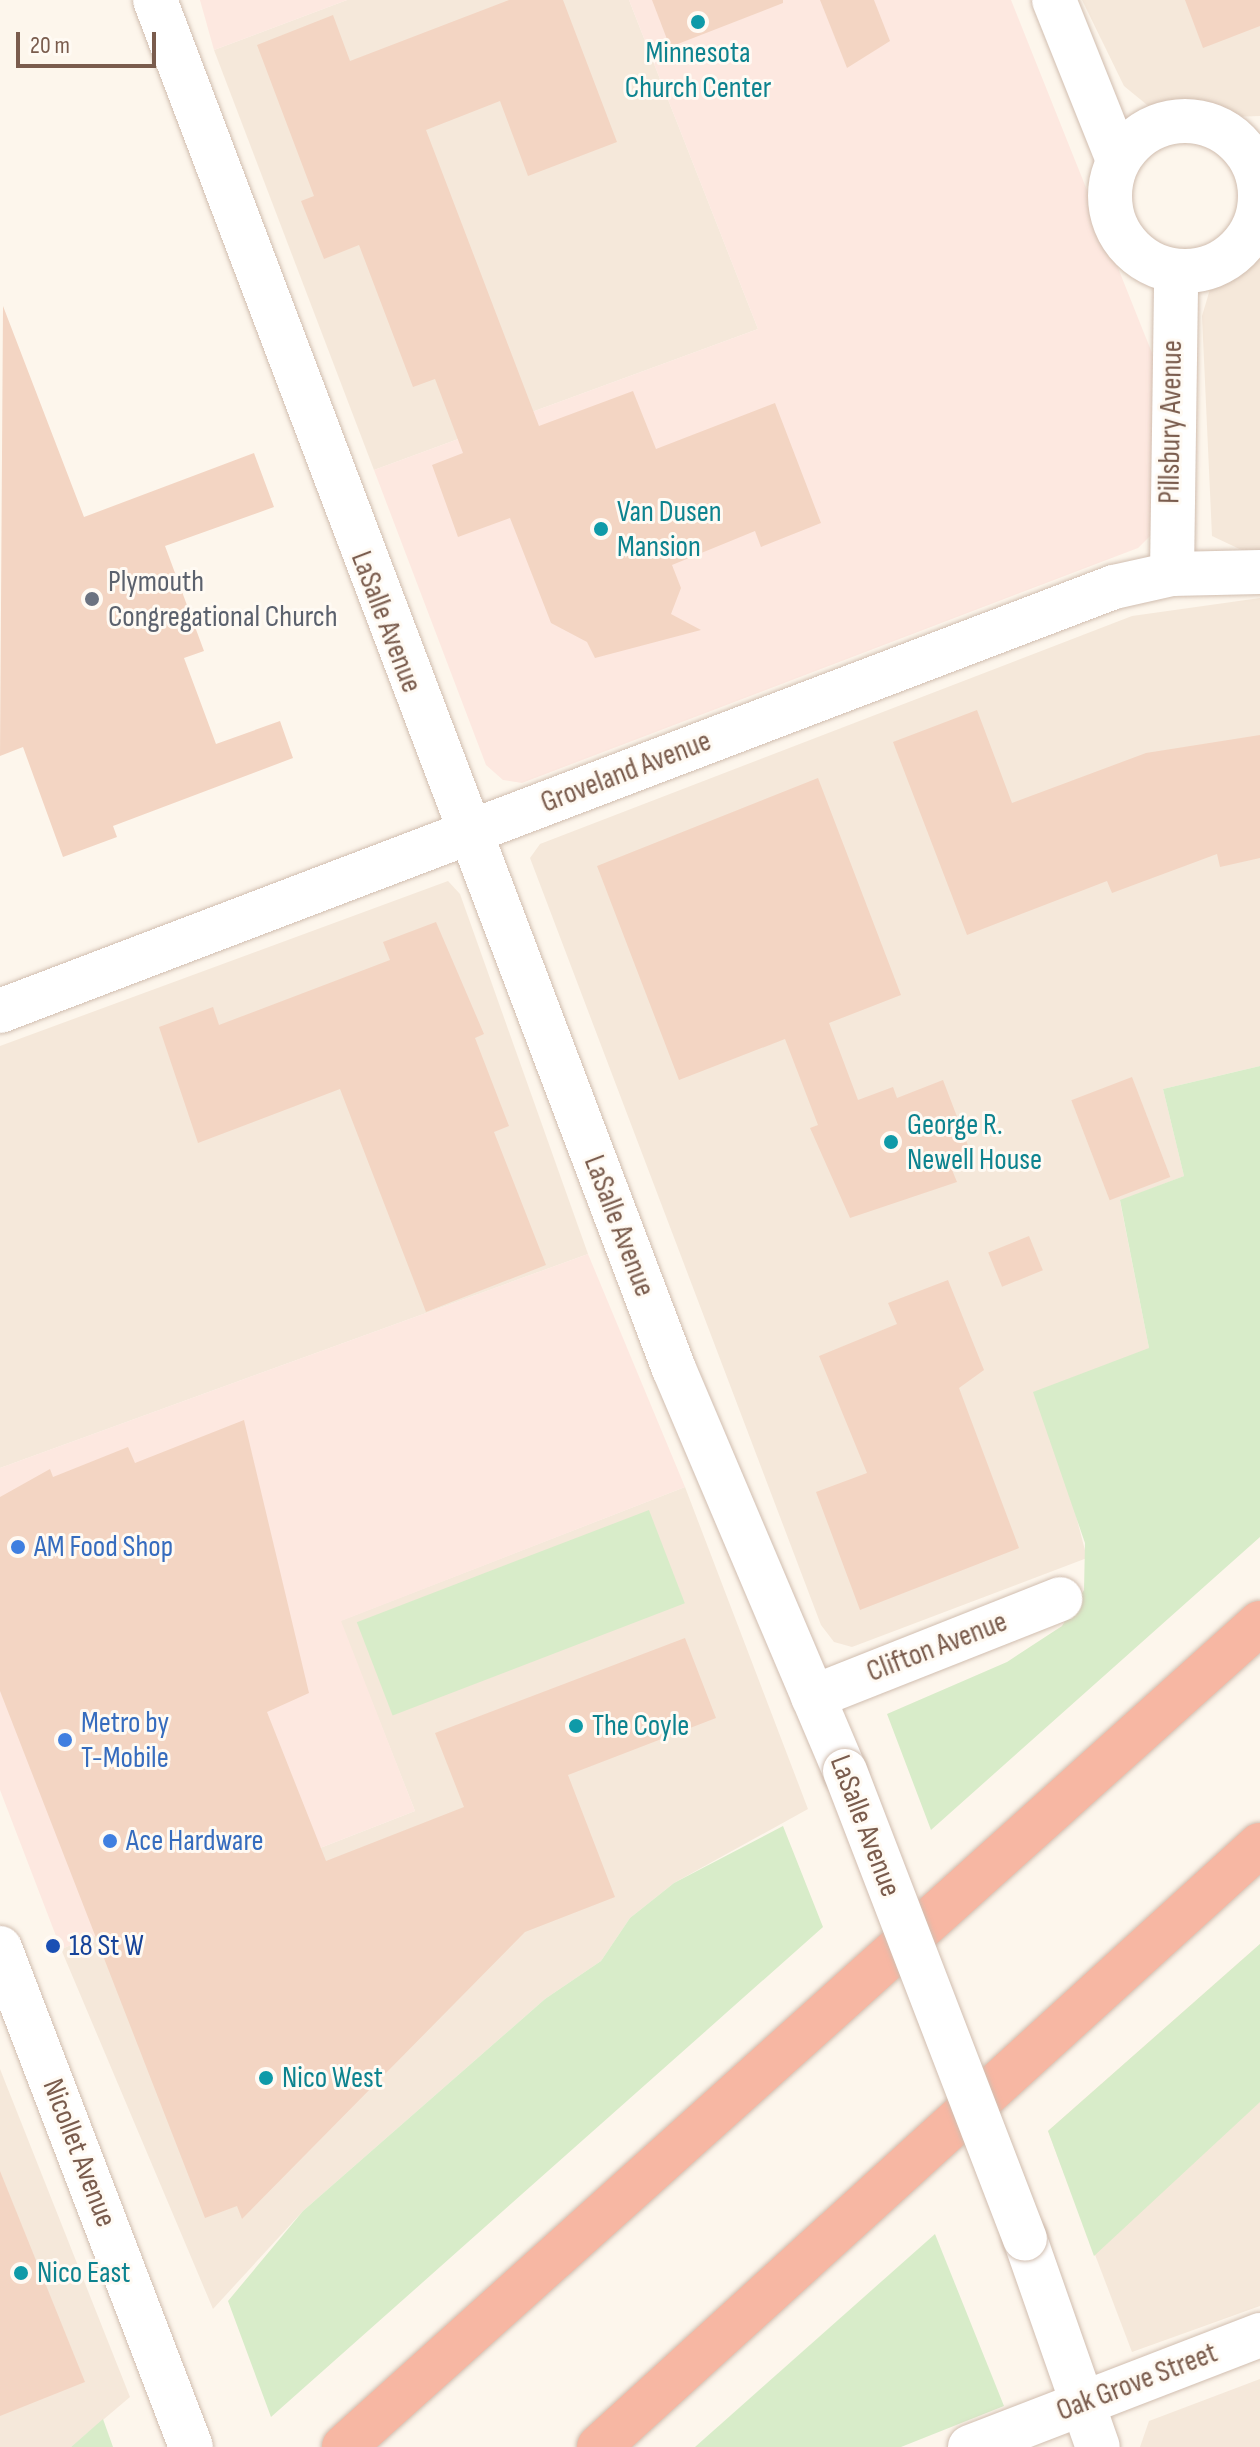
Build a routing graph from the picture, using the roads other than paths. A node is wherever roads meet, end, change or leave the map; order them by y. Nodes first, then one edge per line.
1 (155, 0) edge
2 (1054, 0) edge
3 (1118, 160) junction
4 (1256, 163) edge
5 (1176, 271) junction
6 (1260, 572) edge
7 (1172, 574) junction
8 (466, 832) junction
9 (0, 1011) edge
10 (1060, 1599) dead end
11 (1260, 1623) edge
12 (813, 1697) junction
13 (1260, 1845) edge
14 (0, 1948) edge
15 (1260, 2335) edge
16 (1082, 2404) junction
17 (191, 2447) edge
18 (344, 2447) edge
19 (599, 2447) edge
20 (970, 2447) edge
21 (1098, 2447) edge

1 - 8 street, LaSalle Avenue
2 - 3 street
3 - 4 street
3 - 5 street
4 - 5 street
5 - 7 street, Pillsbury Avenue
6 - 7 street, Groveland Avenue
7 - 8 street, Groveland Avenue
8 - 9 street, Groveland Avenue
8 - 12 street, LaSalle Avenue
10 - 12 street, Clifton Avenue
11 - 18 highway
12 - 16 street, LaSalle Avenue, bridge
13 - 19 highway
14 - 17 street, Nicollet Avenue
15 - 16 street, Oak Grove Street
16 - 20 street, Oak Grove Street
16 - 21 street, LaSalle Avenue

